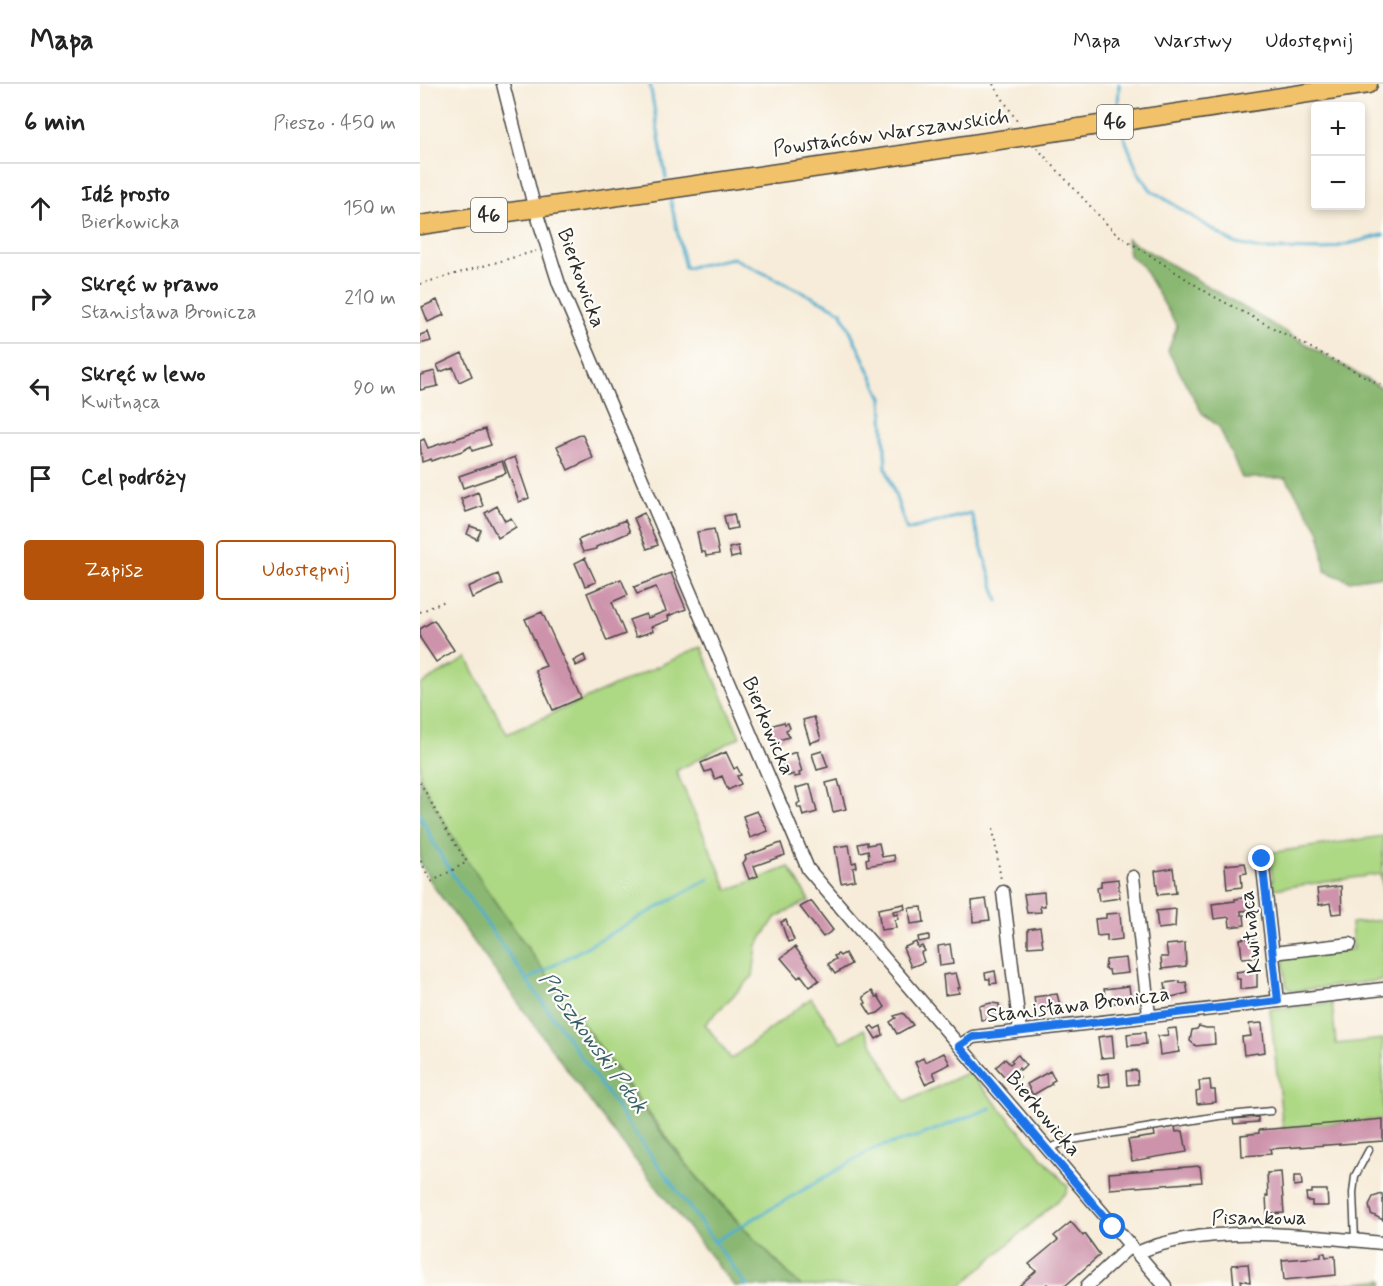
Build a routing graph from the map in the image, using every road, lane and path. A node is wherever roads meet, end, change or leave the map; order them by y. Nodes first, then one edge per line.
1 (503, 84) edge
2 (993, 84) edge
3 (1368, 84) edge
4 (1026, 135) junction
5 (535, 208) junction
6 (420, 225) edge
7 (548, 248) junction
8 (420, 284) edge
9 (1383, 386) edge
10 (445, 601) dead end
11 (420, 612) edge
12 (420, 782) edge
13 (993, 829) dead end
14 (1262, 859) dead end
15 (420, 860) edge
16 (1133, 877) dead end
17 (1003, 892) joint
18 (1350, 944) dead end
19 (1273, 953) junction
20 (1383, 989) edge
21 (1278, 1001) junction
22 (1149, 1016) junction
23 (1020, 1031) junction
24 (959, 1046) junction
25 (1271, 1111) dead end
26 (1048, 1150) junction
27 (1369, 1150) dead end
28 (1355, 1240) junction
29 (1383, 1243) edge
30 (1133, 1250) junction
31 (1087, 1286) edge
32 (1164, 1286) edge

1 - 5 street, Bierkowicka
2 - 4 path
3 - 4 main road, Powstańców Warszawskich / 46
4 - 5 main road, Powstańców Warszawskich / 46
4 - 9 path
5 - 6 main road, Powstańców Warszawskich / 46
5 - 7 street, Bierkowicka
7 - 8 path
7 - 24 street, Bierkowicka
10 - 11 path
12 - 15 path
13 - 17 path
14 - 19 street, Kwitnąca
16 - 22 street
17 - 23 street
18 - 19 street
19 - 21 street, Kwitnąca
20 - 21 street, Stanisława Bronicza
21 - 22 street, Stanisława Bronicza
22 - 23 street, Stanisława Bronicza
23 - 24 street, Stanisława Bronicza
24 - 26 street, Bierkowicka
25 - 26 lane
26 - 30 street, Bierkowicka
27 - 28 lane
28 - 29 street, Pisankowa
28 - 30 street, Pisankowa
30 - 31 street
30 - 32 street, Bierkowicka

